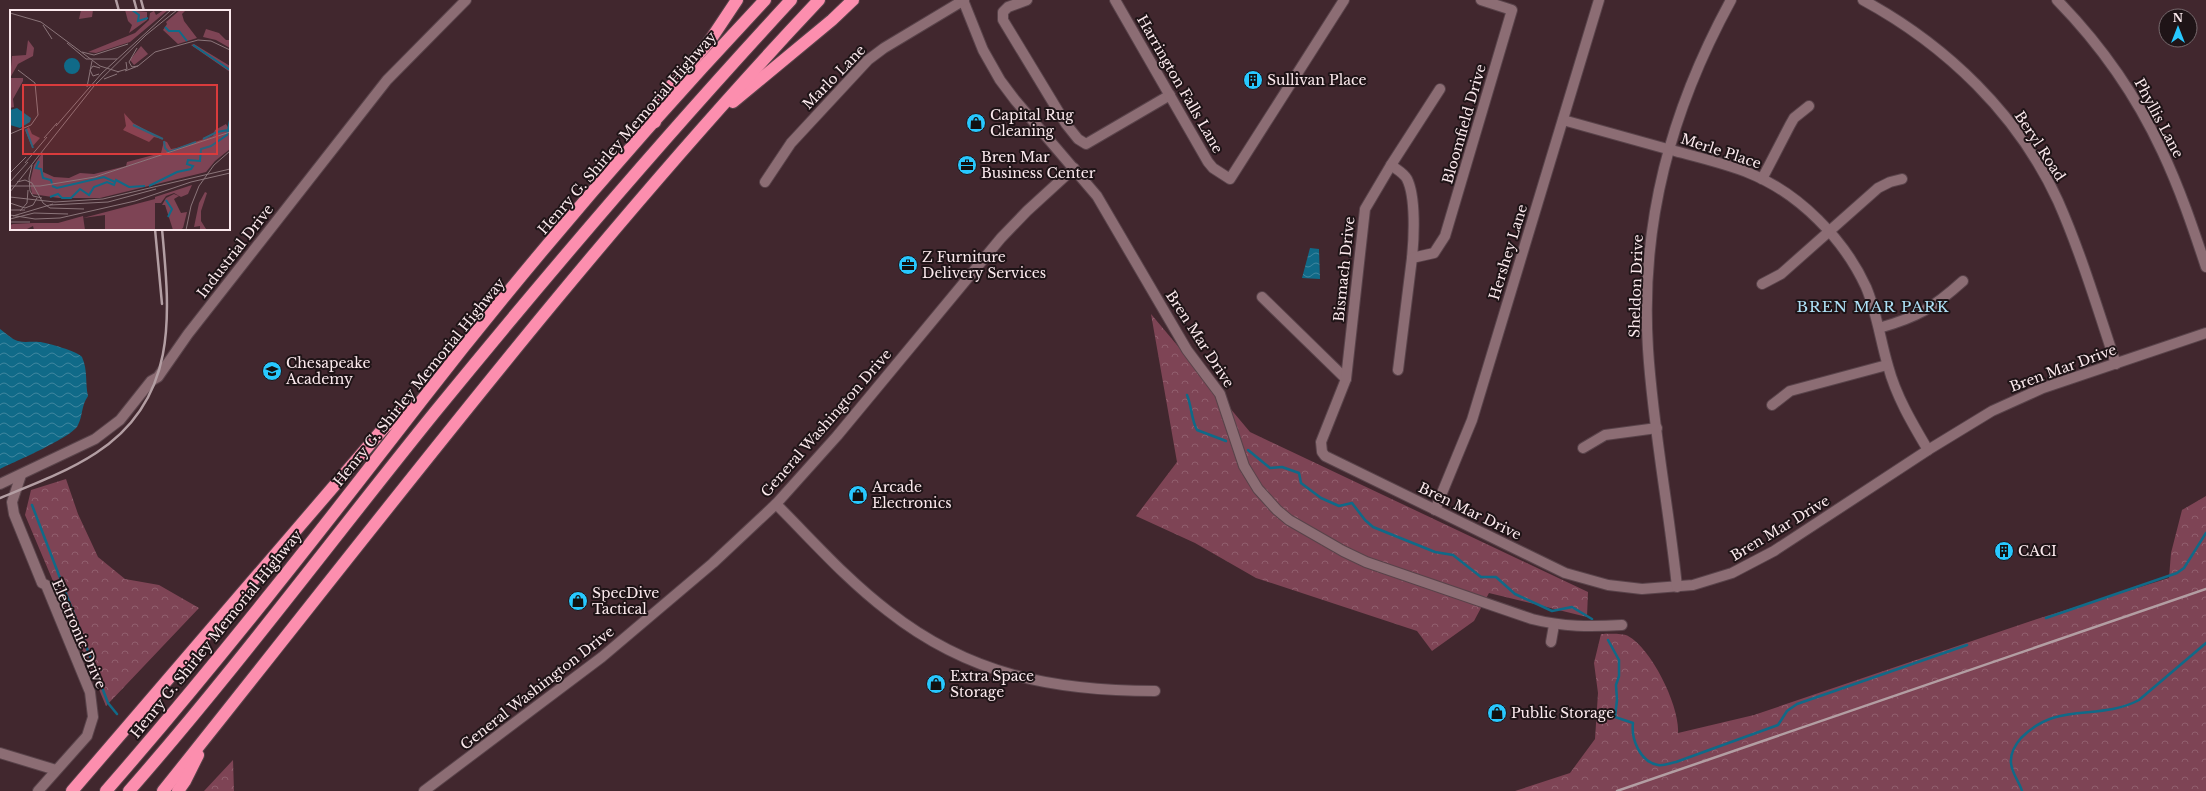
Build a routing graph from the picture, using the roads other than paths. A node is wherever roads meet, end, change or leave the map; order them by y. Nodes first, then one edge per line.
1 (466, 0) edge
2 (737, 0) edge
3 (765, 0) edge
4 (791, 0) edge
5 (819, 0) edge
6 (853, 0) edge
7 (964, 0) edge
8 (1028, 0) edge
9 (1115, 0) edge
10 (1344, 0) edge
11 (1481, 0) edge
12 (1599, 0) edge
13 (1731, 0) edge
14 (1863, 0) edge
15 (2057, 0) edge
16 (1440, 89) dead end
17 (1170, 95) junction
18 (1808, 106) dead end
19 (710, 120) junction
20 (1563, 120) junction
21 (655, 122) junction
22 (1668, 149) junction
23 (1390, 165) junction
24 (1074, 168) junction
25 (1762, 179) junction
26 (1902, 179) dead end
27 (765, 182) dead end
28 (1829, 232) junction
29 (1412, 258) junction
30 (2206, 268) edge
31 (1963, 281) dead end
32 (1762, 284) dead end
33 (1262, 297) dead end
34 (1879, 328) junction
35 (2206, 333) edge
36 (2116, 364) junction
37 (1888, 365) junction
38 (1398, 370) dead end
39 (1346, 379) junction
40 (422, 400) junction
41 (1772, 405) dead end
42 (1657, 428) junction
43 (1321, 442) joint
44 (1583, 448) dead end
45 (1928, 450) junction
46 (21, 475) junction
47 (0, 484) edge
48 (776, 504) junction
49 (1435, 510) junction
50 (1677, 587) junction
51 (1554, 625) junction
52 (1622, 625) dead end
53 (1551, 642) dead end
54 (1155, 691) dead end
55 (207, 736) junction
56 (0, 753) edge
57 (56, 770) junction
58 (38, 791) edge
59 (72, 791) edge
60 (106, 791) edge
61 (129, 791) edge
62 (163, 791) edge
63 (178, 791) edge
64 (424, 791) edge

1 - 46 street, Industrial Drive
2 - 21 highway
3 - 21 highway, Henry G. Shirley Memorial Highway
4 - 61 highway
5 - 19 highway
6 - 19 highway
7 - 24 street, Bren Mar Drive
7 - 27 street, Marlo Lane
8 - 17 street
9 - 17 street, Harrington Falls Lane
10 - 17 street, Harrington Falls Lane
11 - 29 street, Bloomfield Drive
12 - 20 street, Hershey Lane
13 - 22 street, Sheldon Drive
14 - 36 street, Beryl Road
15 - 30 street, Phyllis Lane
16 - 23 street, Bismach Drive
18 - 25 street
19 - 55 highway
20 - 22 street, Merle Place
20 - 49 street, Hershey Lane
21 - 40 highway, Henry G. Shirley Memorial Highway
22 - 25 street, Merle Place
22 - 42 street, Sheldon Drive
23 - 29 street
23 - 39 street, Bismach Drive
24 - 48 street, General Washington Drive
24 - 51 street, Bren Mar Drive
25 - 28 street, Merle Place
26 - 28 street
28 - 32 street
28 - 34 street, Merle Place
29 - 38 street
31 - 34 street
33 - 39 street
34 - 37 street, Merle Place
35 - 36 street, Bren Mar Drive
36 - 45 street, Bren Mar Drive
37 - 41 street
37 - 45 street, Merle Place
39 - 43 street, Bismach Drive
40 - 59 highway
40 - 60 highway, Henry G. Shirley Memorial Highway
42 - 44 street
42 - 50 street, Sheldon Drive
43 - 49 street, Bren Mar Drive
45 - 50 street, Bren Mar Drive
46 - 47 street, Industrial Drive
46 - 57 street, Electronic Drive
48 - 54 street
48 - 64 street, General Washington Drive
49 - 50 street, Bren Mar Drive
51 - 52 street, Bren Mar Drive
51 - 53 street
55 - 62 highway
55 - 63 highway
56 - 57 street
57 - 58 street, Electronic Drive

